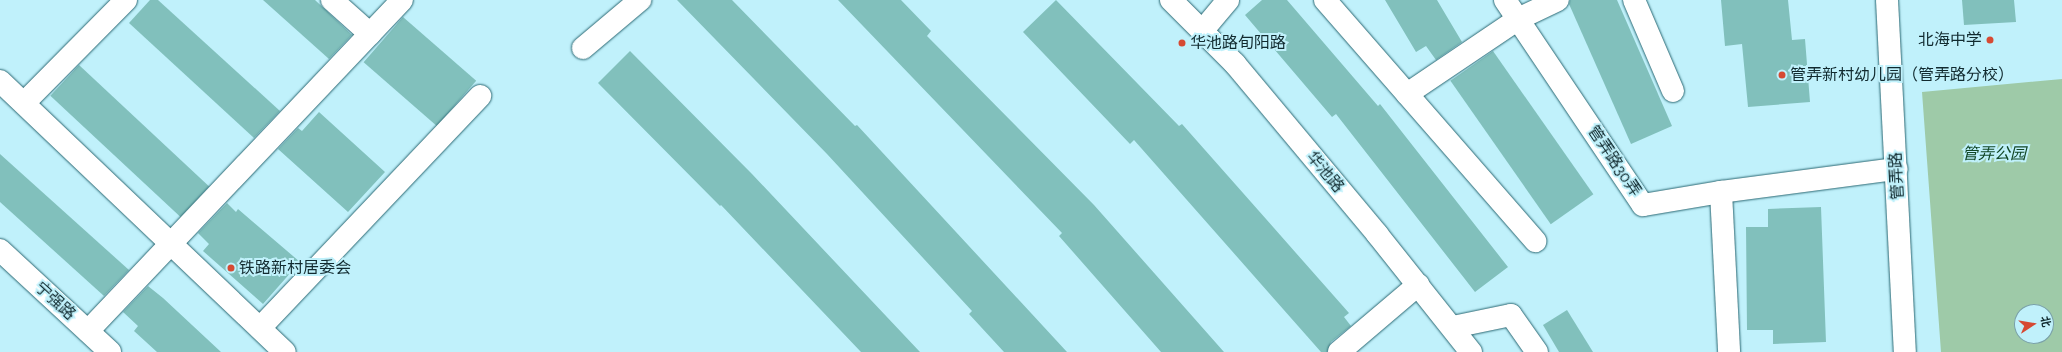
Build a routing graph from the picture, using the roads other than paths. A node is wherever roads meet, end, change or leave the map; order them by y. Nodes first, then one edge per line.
1 (126, 0) edge
2 (332, 0) edge
3 (402, 0) edge
4 (640, 0) edge
5 (1171, 0) edge
6 (1228, 0) edge
7 (1325, 0) edge
8 (1505, 0) edge
9 (1558, 0) edge
10 (1634, 0) edge
11 (1887, 0) edge
12 (1518, 19) junction
13 (1203, 30) junction
14 (370, 34) junction
15 (583, 48) dead end
16 (0, 81) edge
17 (1674, 91) dead end
18 (1407, 94) junction
19 (480, 96) dead end
20 (24, 103) junction
21 (1896, 169) junction
22 (1721, 192) junction
23 (1535, 241) dead end
24 (171, 245) junction
25 (0, 250) edge
26 (1418, 285) junction
27 (1453, 327) junction
28 (260, 328) junction
29 (88, 331) junction
30 (110, 352) edge
31 (285, 352) edge
32 (1339, 352) edge
33 (1471, 352) edge
34 (1537, 352) edge
35 (1729, 352) edge
36 (1905, 352) edge

1 - 20 street
2 - 14 street
3 - 14 street
4 - 15 street
5 - 13 street, 华池路
6 - 13 street
7 - 18 street
8 - 12 street, 管弄路30弄
9 - 12 street
10 - 17 street
11 - 21 street, 管弄路
12 - 18 street
12 - 22 street, 管弄路30弄
13 - 26 street, 华池路
14 - 24 street
16 - 20 street
18 - 23 street
19 - 28 street
20 - 24 street
21 - 22 street
21 - 36 street, 管弄路
22 - 35 street
24 - 28 street
24 - 29 street
25 - 29 street, 宁强路
26 - 27 street, 华池路
26 - 32 street
27 - 33 street, 华池路
27 - 34 street
28 - 31 street
29 - 30 street, 宁强路

